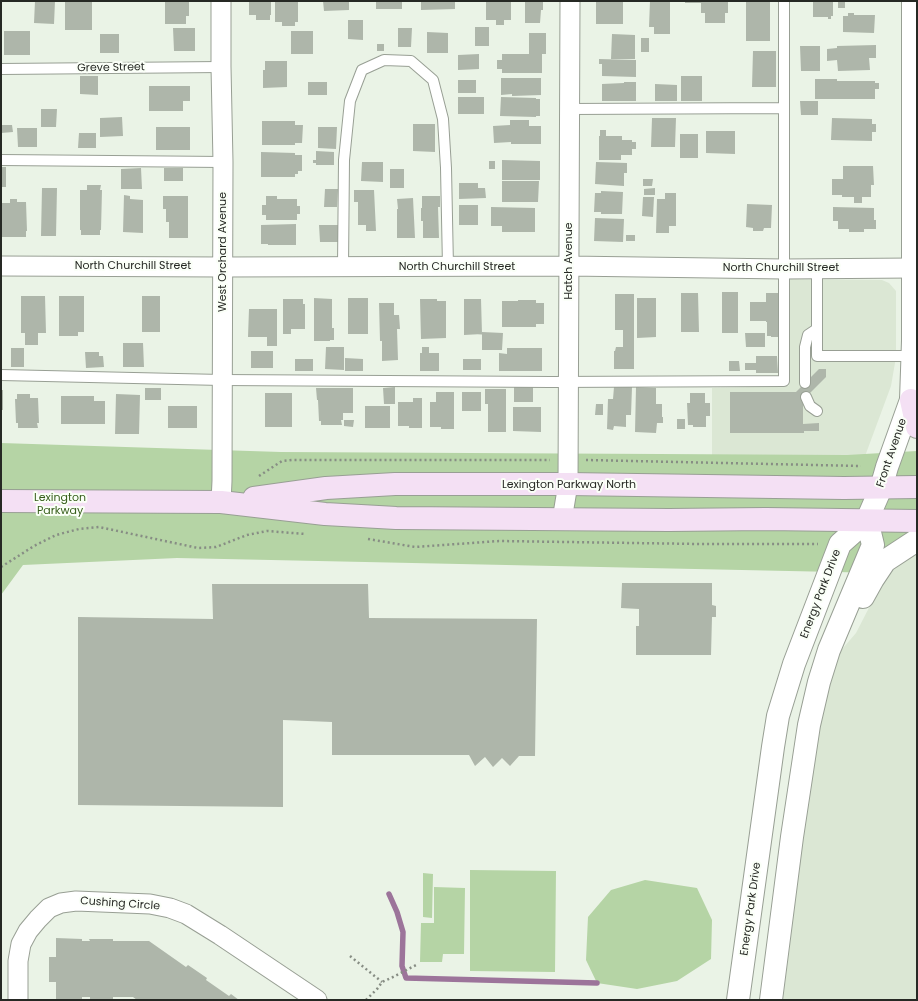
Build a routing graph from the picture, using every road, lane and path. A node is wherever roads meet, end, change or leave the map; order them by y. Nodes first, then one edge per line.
1 (222, 1) edge
2 (570, 1) edge
3 (784, 1) edge
4 (913, 1) edge
5 (221, 67) junction
6 (1, 69) edge
7 (784, 108) junction
8 (569, 109) junction
9 (1, 160) edge
10 (223, 162) junction
11 (1, 266) edge
12 (343, 266) junction
13 (569, 266) junction
14 (222, 267) junction
15 (448, 267) junction
16 (913, 268) junction
17 (784, 269) junction
18 (817, 269) junction
19 (817, 329) junction
20 (915, 356) edge
21 (1, 375) edge
22 (222, 380) junction
23 (569, 382) junction
24 (805, 383) dead end
25 (806, 397) dead end
26 (911, 400) junction
27 (817, 411) dead end
28 (917, 427) edge
29 (580, 460) dead end
30 (556, 461) dead end
31 (861, 466) dead end
32 (254, 480) dead end
33 (568, 484) junction
34 (917, 487) edge
35 (881, 488) junction
36 (1, 501) edge
37 (221, 502) junction
38 (562, 520) junction
39 (867, 520) junction
40 (917, 520) edge
41 (312, 534) dead end
42 (364, 538) dead end
43 (917, 540) edge
44 (819, 544) dead end
45 (1, 568) edge
46 (834, 637) junction
47 (350, 956) dead end
48 (418, 964) dead end
49 (382, 982) junction
50 (18, 1000) edge
51 (317, 1000) edge
52 (366, 1000) edge
53 (738, 1000) edge
54 (771, 1000) edge

1 - 5 street, West Orchard Avenue
2 - 8 street, Hatch Avenue
3 - 7 lane
4 - 16 street, Front Avenue
5 - 6 lane, Greve Street
5 - 10 street, West Orchard Avenue
7 - 8 lane
7 - 17 lane
8 - 13 street, Hatch Avenue
9 - 10 lane
10 - 14 street, West Orchard Avenue
11 - 14 street, North Churchill Street
12 - 14 street, North Churchill Street
12 - 15 street, North Churchill Street
12 - 15 lane
13 - 15 street, North Churchill Street
13 - 17 street, North Churchill Street
13 - 23 street, Hatch Avenue
14 - 22 street, West Orchard Avenue
16 - 18 street, North Churchill Street
16 - 20 street, Front Avenue
17 - 18 street, North Churchill Street
17 - 23 lane
18 - 19 lane
19 - 20 lane
19 - 24 lane
20 - 26 street, Front Avenue
21 - 22 lane
22 - 23 lane
22 - 37 street, West Orchard Avenue
23 - 33 street, Hatch Avenue
25 - 27 lane
26 - 28 main road
26 - 35 street, Front Avenue
29 - 31 path
30 - 32 path
33 - 35 main road, Lexington Parkway North
33 - 37 main road, Lexington Parkway North
33 - 38 street, Hatch Avenue
34 - 35 main road, Lexington Parkway North
35 - 39 street, Front Avenue
36 - 37 main road, Lexington Parkway North
37 - 38 main road, Lexington Parkway North
38 - 39 main road, Lexington Parkway North
39 - 40 main road, Lexington Parkway North
39 - 46 street
39 - 53 street, Energy Park Drive
41 - 45 path
42 - 44 path
43 - 46 street
46 - 54 street
47 - 49 path
48 - 49 path
49 - 52 path
50 - 51 street, Cushing Circle

